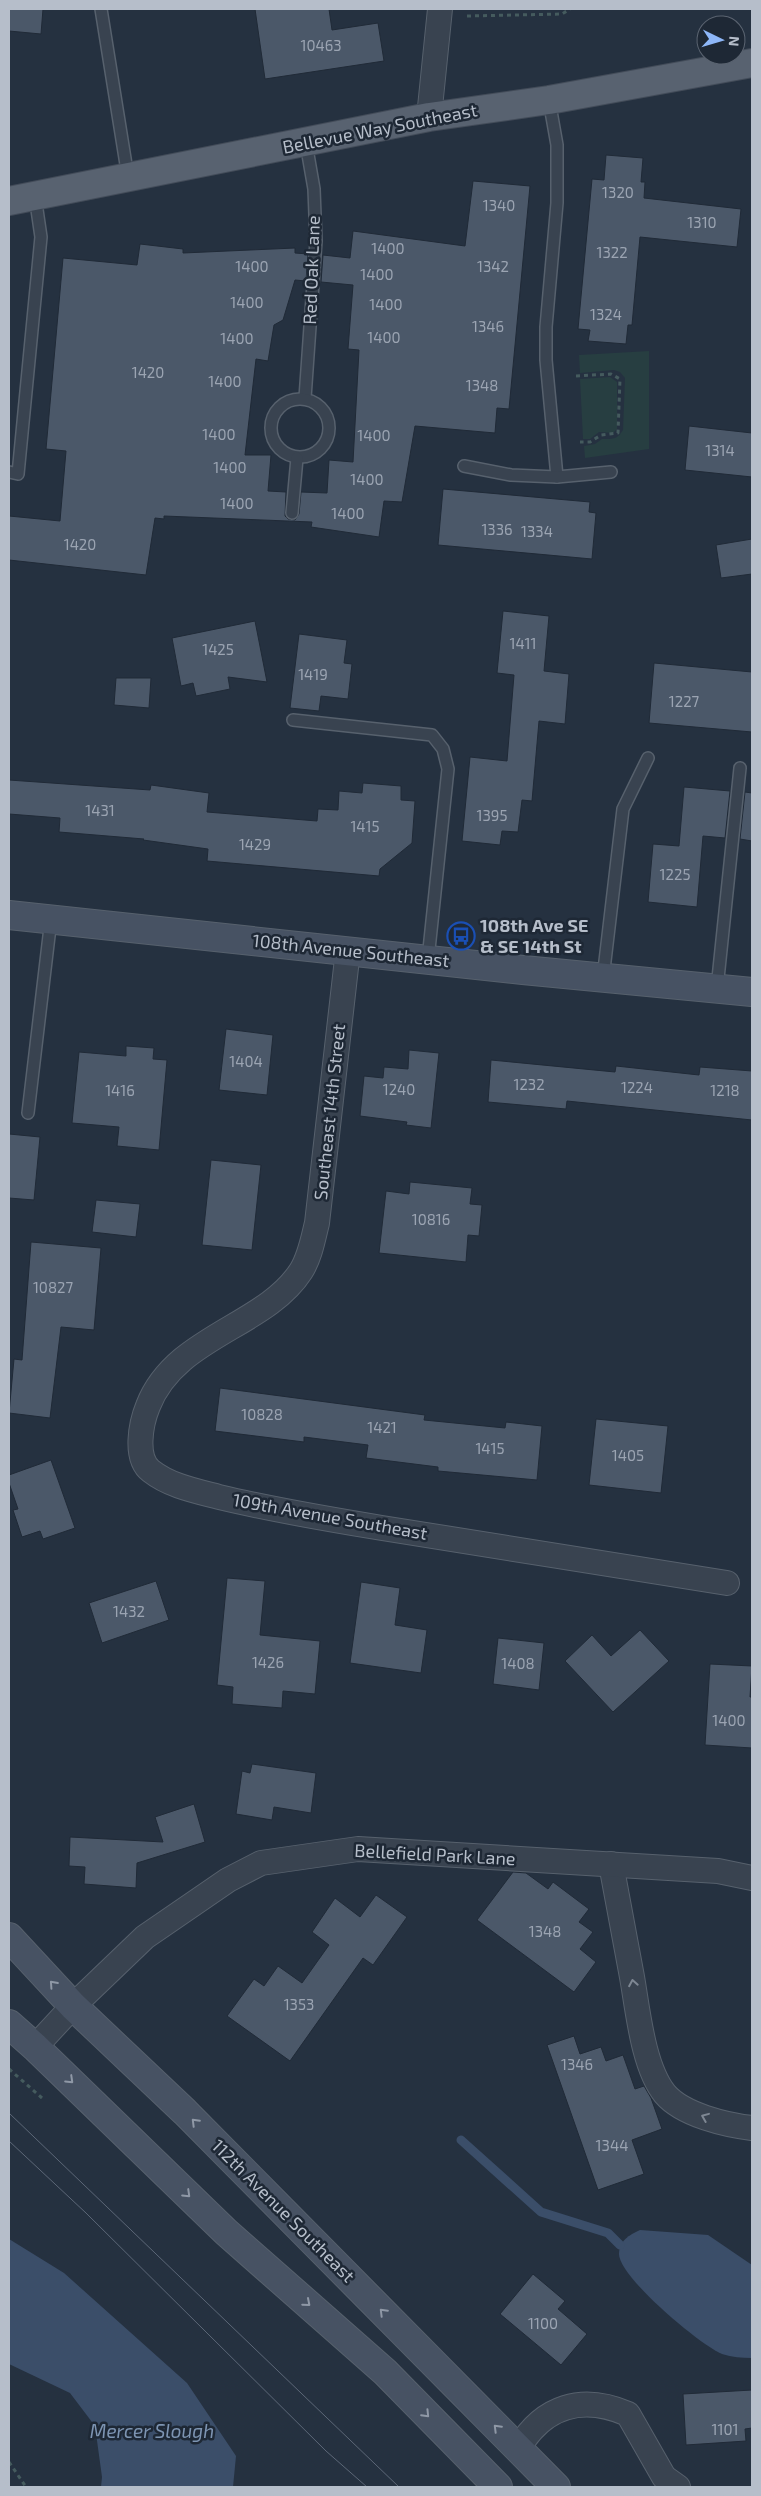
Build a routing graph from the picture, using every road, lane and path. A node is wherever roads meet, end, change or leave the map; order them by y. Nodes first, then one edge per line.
1 (101, 9) edge
2 (570, 9) edge
3 (440, 12) edge
4 (752, 63) edge
5 (549, 100) junction
6 (429, 118) junction
7 (306, 143) junction
8 (128, 177) junction
9 (35, 196) junction
10 (9, 201) edge
11 (576, 376) dead end
12 (305, 398) junction
13 (580, 442) dead end
14 (297, 458) junction
15 (464, 466) dead end
16 (9, 472) edge
17 (611, 472) dead end
18 (557, 477) junction
19 (292, 513) dead end
20 (293, 720) dead end
21 (648, 758) dead end
22 (740, 768) dead end
23 (9, 915) edge
24 (51, 919) junction
25 (348, 950) junction
26 (428, 959) junction
27 (604, 978) junction
28 (717, 988) junction
29 (752, 992) edge
30 (28, 1113) dead end
31 (301, 1272) joint
32 (727, 1584) dead end
33 (612, 1864) junction
34 (752, 1878) edge
35 (9, 1937) edge
36 (73, 2006) junction
37 (9, 2024) edge
38 (35, 2046) junction
39 (752, 2128) edge
40 (518, 2449) junction
41 (9, 2462) edge
42 (26, 2487) edge
43 (498, 2487) edge
44 (556, 2487) edge
45 (678, 2487) edge

1 - 8 lane
2 - 3 path
3 - 6 street
4 - 5 main road, Bellevue Way Southeast
5 - 6 main road, Bellevue Way Southeast
5 - 18 lane
6 - 7 main road, Bellevue Way Southeast
7 - 8 main road, Bellevue Way Southeast
7 - 12 lane, Red Oak Lane
8 - 9 main road, Bellevue Way Southeast
9 - 10 main road, Bellevue Way Southeast
9 - 16 lane
11 - 13 path
12 - 14 lane
12 - 14 lane
14 - 19 lane
15 - 18 lane
17 - 18 lane
20 - 26 lane
21 - 27 lane
22 - 28 lane
23 - 24 main road, 108th Avenue Southeast
24 - 25 main road, 108th Avenue Southeast
24 - 30 lane
25 - 26 main road, 108th Avenue Southeast
25 - 31 street, Southeast 14th Street
26 - 27 main road, 108th Avenue Southeast
27 - 28 main road, 108th Avenue Southeast
28 - 29 main road, 108th Avenue Southeast
31 - 32 street, 109th Avenue Southeast
33 - 34 street, Bellefield Park Lane
33 - 36 street, Bellefield Park Lane
39 -> 33 street
36 -> 35 main road, 112th Avenue Southeast
36 - 38 street, Bellefield Park Lane
40 -> 36 main road, 112th Avenue Southeast
37 - 38 main road
38 -> 43 main road
40 - 44 main road, 112th Avenue Southeast
40 - 45 street
41 - 42 path

